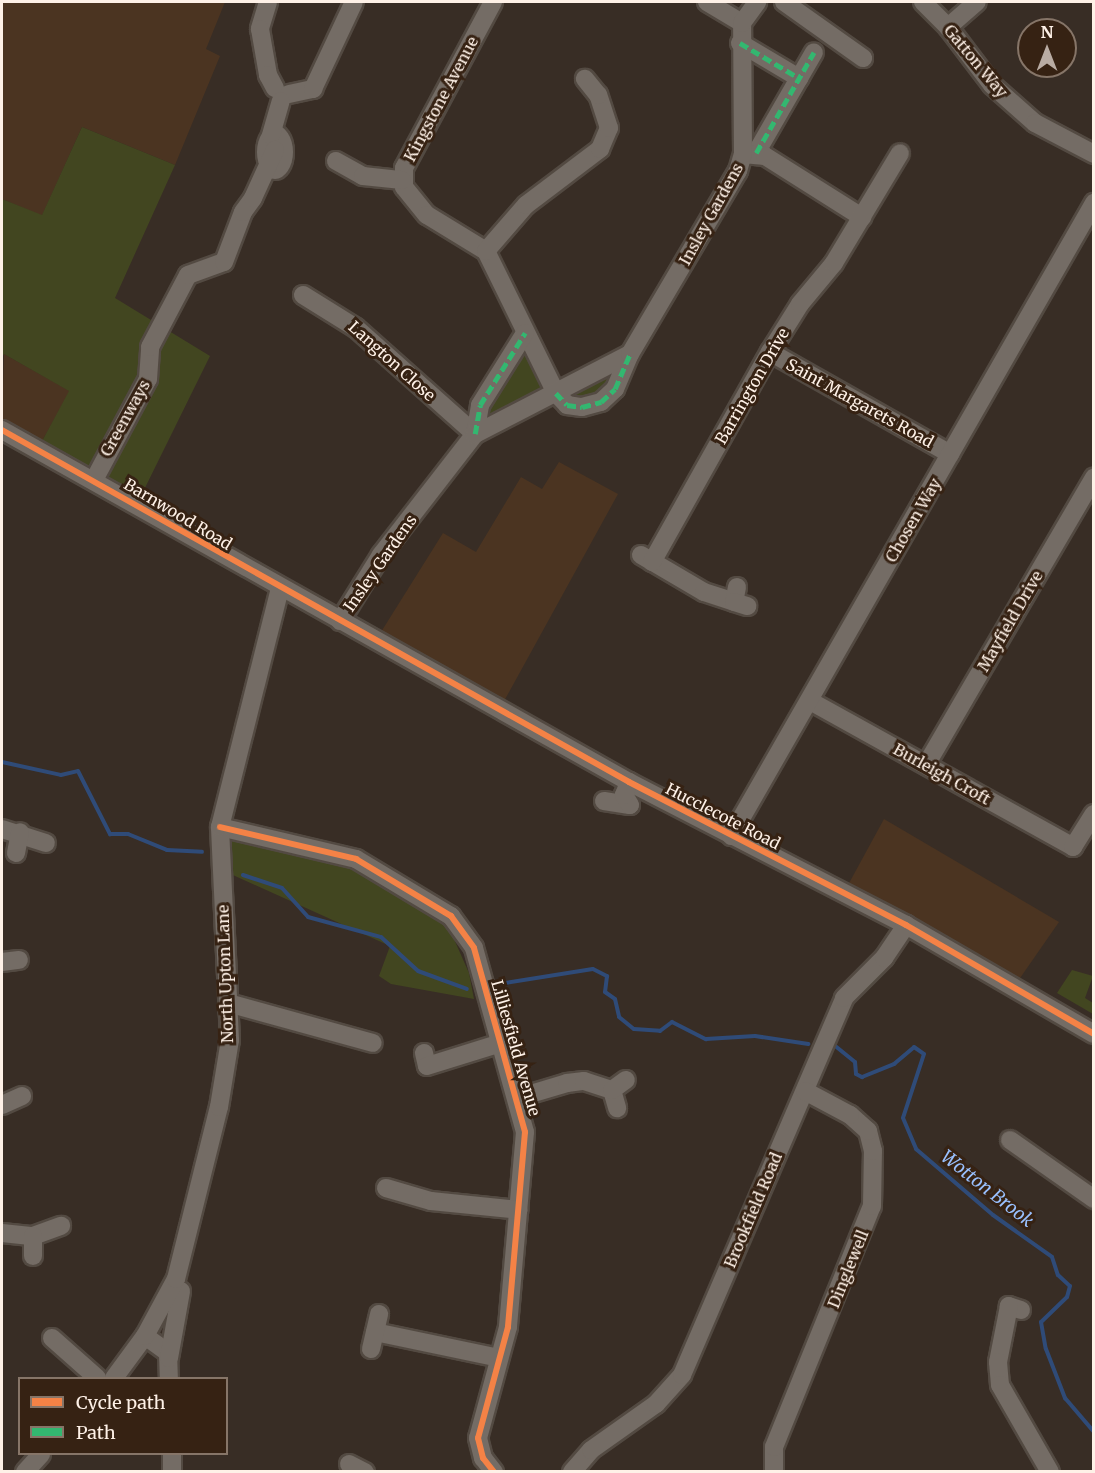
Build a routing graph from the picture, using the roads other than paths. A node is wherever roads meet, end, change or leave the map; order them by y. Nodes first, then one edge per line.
1 (268, 2) edge
2 (354, 2) edge
3 (493, 2) edge
4 (707, 2) edge
5 (757, 2) edge
6 (784, 2) edge
7 (922, 2) edge
8 (977, 2) edge
9 (742, 23) junction
10 (948, 27) junction
11 (740, 43) junction
12 (814, 52) dead end
13 (863, 58) dead end
14 (799, 78) junction
15 (585, 79) dead end
16 (282, 94) junction
17 (750, 153) junction
18 (900, 153) dead end
19 (1094, 154) edge
20 (336, 161) dead end
21 (402, 180) junction
22 (1094, 203) edge
23 (862, 217) junction
24 (486, 251) junction
25 (303, 295) dead end
26 (525, 333) junction
27 (770, 352) junction
28 (630, 354) junction
29 (556, 393) junction
30 (2, 430) edge
31 (475, 434) junction
32 (950, 453) junction
33 (1094, 477) edge
34 (94, 480) junction
35 (280, 588) junction
36 (739, 598) dead end
37 (340, 621) junction
38 (810, 701) junction
39 (927, 765) junction
40 (629, 782) junction
41 (604, 801) dead end
42 (1094, 814) edge
43 (220, 827) junction
44 (2, 829) edge
45 (20, 832) junction
46 (730, 836) junction
47 (46, 843) dead end
48 (16, 853) dead end
49 (906, 925) junction
50 (228, 1003) junction
51 (1094, 1034) edge
52 (373, 1043) dead end
53 (501, 1043) junction
54 (427, 1066) dead end
55 (805, 1091) junction
56 (22, 1096) dead end
57 (517, 1098) junction
58 (2, 1105) edge
59 (617, 1108) dead end
60 (1019, 1142) dead end
61 (386, 1188) dead end
62 (1094, 1199) edge
63 (519, 1210) junction
64 (61, 1226) dead end
65 (2, 1233) edge
66 (33, 1236) junction
67 (33, 1256) dead end
68 (182, 1291) dead end
69 (1021, 1310) dead end
70 (375, 1332) dead end
71 (145, 1336) junction
72 (52, 1338) dead end
73 (170, 1358) junction
74 (499, 1358) junction
75 (96, 1377) edge
76 (115, 1377) edge
77 (169, 1377) edge
78 (40, 1455) edge
79 (172, 1455) edge
80 (773, 1471) edge
81 (25, 1472) edge
82 (172, 1472) edge
83 (494, 1472) edge
84 (572, 1472) edge
85 (1050, 1472) edge

1 - 16 street
2 - 16 street
3 - 21 street, Kingstone Avenue
4 - 9 street
5 - 9 street
6 - 13 street
7 - 10 street, Gatton Way
8 - 10 street
9 - 11 street, Insley Gardens
10 - 19 street, Gatton Way
11 - 14 street
11 - 17 street, Insley Gardens
12 - 14 street, Insley Gardens
14 - 17 street, Insley Gardens
15 - 24 street
16 - 34 street, Greenways
17 - 23 street
17 - 28 street, Insley Gardens
18 - 23 street, Barrington Drive
20 - 21 street
21 - 24 street, Kingstone Avenue
22 - 32 street, Chosen Way
23 - 27 street, Barrington Drive
24 - 26 street
25 - 31 street, Langton Close
26 - 29 street
26 - 31 street
27 - 32 street, Saint Margarets Road
27 - 36 street, Barrington Drive
28 - 29 street, Insley Gardens
28 - 29 street, Insley Gardens
29 - 31 street, Insley Gardens
30 - 34 street, Barnwood Road
31 - 37 street, Insley Gardens
32 - 38 street, Chosen Way
33 - 39 street, Mayfield Drive
34 - 35 street, Barnwood Road
35 - 37 street, Barnwood Road
35 - 43 street, North Upton Lane
37 - 40 street, Hucclecote Road
38 - 39 street, Burleigh Croft
38 - 46 street, Chosen Way
39 - 42 street, Burleigh Croft
40 - 41 street
40 - 46 street, Hucclecote Road
43 - 50 street, North Upton Lane
43 - 53 street, Lilliesfield Avenue
44 - 45 street
45 - 47 street
45 - 48 street
46 - 49 street, Hucclecote Road
49 - 51 street, Hucclecote Road
49 - 55 street, Brookfield Road
50 - 52 street
50 - 71 street, North Upton Lane
53 - 54 street
53 - 57 street, Lilliesfield Avenue
55 - 80 street, Dinglewell
55 - 84 street, Brookfield Road
56 - 58 street
57 - 59 street
57 - 63 street, Lilliesfield Avenue
60 - 62 street
61 - 63 street
63 - 74 street, Lilliesfield Avenue
64 - 66 street
65 - 66 street
66 - 67 street
68 - 73 street
69 - 85 street
70 - 74 street
71 - 73 street
71 - 76 street, North Upton Lane
72 - 75 street
73 - 77 street
74 - 83 street, Lilliesfield Avenue
78 - 81 street
79 - 82 street

